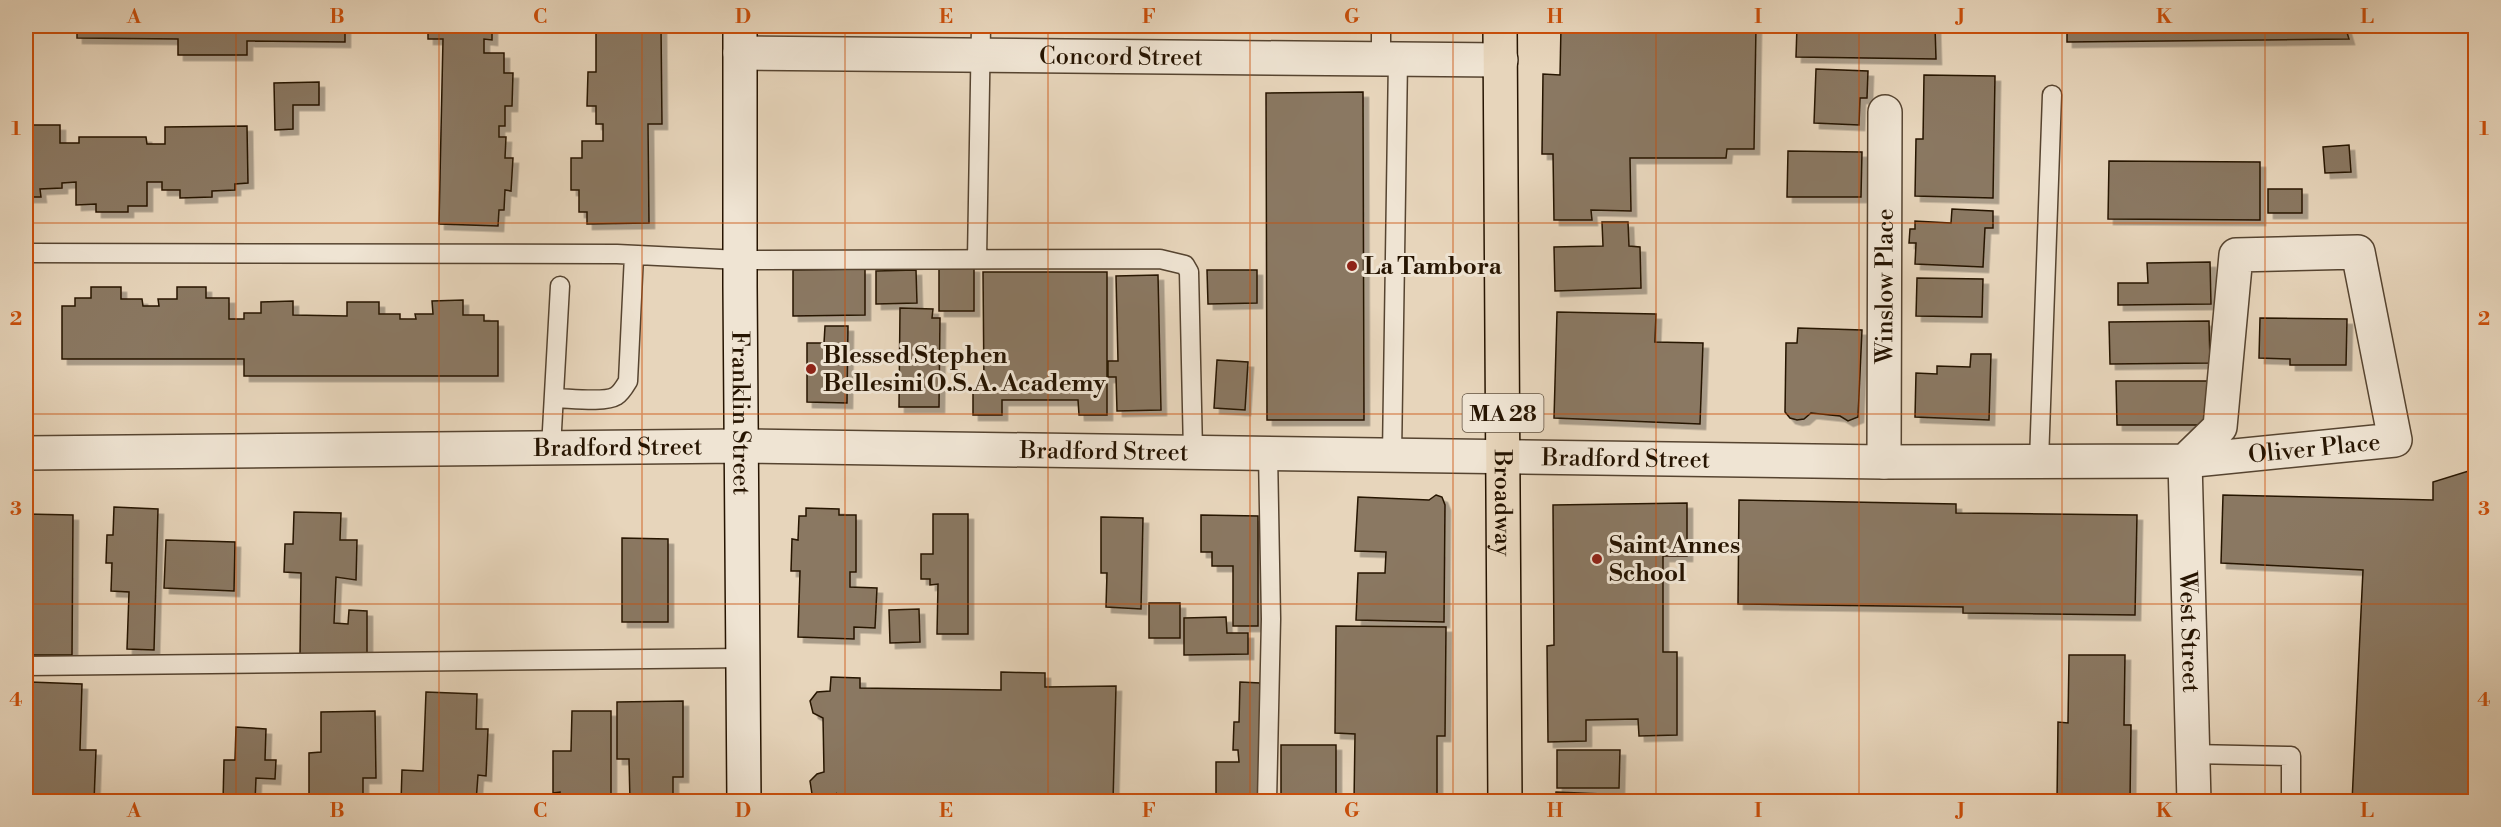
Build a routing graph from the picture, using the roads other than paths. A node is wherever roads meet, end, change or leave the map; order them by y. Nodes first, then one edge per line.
1 (1381, 26) edge
2 (1500, 26) edge
3 (740, 39) edge
4 (980, 40) edge
5 (1390, 59) junction
6 (1501, 60) junction
7 (2052, 95) dead end
8 (1885, 112) dead end
9 (26, 254) edge
10 (634, 255) junction
11 (977, 259) junction
12 (740, 260) junction
13 (560, 286) dead end
14 (554, 398) junction
15 (741, 446) junction
16 (551, 448) junction
17 (1193, 452) junction
18 (26, 453) edge
19 (1268, 453) junction
20 (1392, 455) junction
21 (1503, 457) junction
22 (2039, 461) junction
23 (2185, 461) junction
24 (1884, 462) junction
25 (743, 658) junction
26 (26, 666) edge
27 (2192, 754) junction
28 (2291, 794) dead end
29 (744, 801) edge
30 (1267, 801) edge
31 (1505, 801) edge
32 (2194, 801) edge

1 - 5 lane
2 - 6 main road, Broadway / MA 28
3 - 4 street, Concord Street
3 - 12 street, Franklin Street
4 - 5 street, Concord Street
4 - 11 lane
5 - 6 street, Concord Street
5 - 20 lane
6 - 21 main road, Broadway / MA 28
7 - 22 lane
8 - 24 street, Winslow Place
9 - 10 lane
10 - 12 lane
10 - 14 lane
11 - 12 lane
11 - 17 lane
12 - 15 street, Franklin Street
13 - 14 lane
14 - 16 lane
15 - 16 street, Bradford Street
15 - 17 street, Bradford Street
15 - 25 street, Franklin Street
16 - 18 street, Bradford Street
17 - 19 street, Bradford Street
19 - 20 street, Bradford Street
19 - 30 lane
20 - 21 street, Bradford Street
21 - 24 street, Bradford Street
21 - 31 main road, Broadway / MA 28
22 - 23 street, Bradford Street
22 - 24 street, Bradford Street
23 - 23 street, Oliver Place
23 - 27 street, West Street
25 - 26 lane
25 - 29 street, Franklin Street
27 - 28 lane
27 - 32 street, West Street

